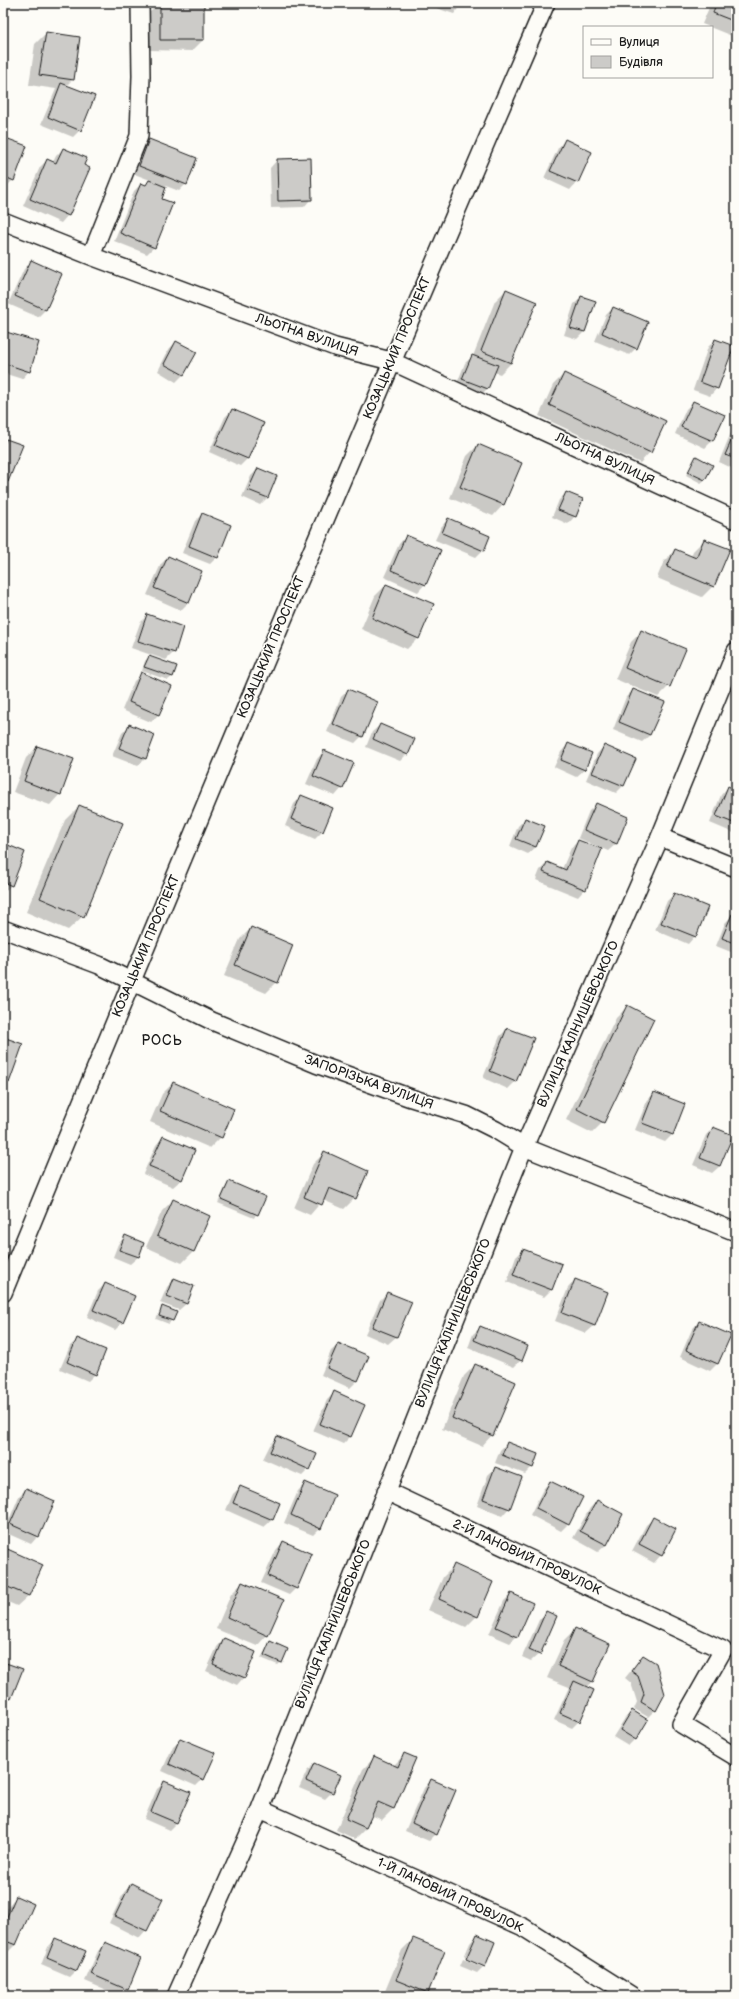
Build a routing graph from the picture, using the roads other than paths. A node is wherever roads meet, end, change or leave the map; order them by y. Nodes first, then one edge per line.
1 (140, 3) edge
2 (546, 3) edge
3 (4, 225) edge
4 (91, 256) junction
5 (391, 361) junction
6 (736, 520) edge
7 (736, 651) edge
8 (660, 837) junction
9 (736, 868) edge
10 (3, 929) edge
11 (131, 981) junction
12 (524, 1147) junction
13 (736, 1232) edge
14 (3, 1293) edge
15 (386, 1491) junction
16 (736, 1757) edge
17 (260, 1809) junction
18 (176, 1996) edge
19 (632, 1996) edge

1 - 4 street
2 - 5 street, КОЗАЦЬКИЙ ПРОСПЕКТ
3 - 4 street, ЛЬОТНА ВУЛИЦЯ
4 - 5 street, ЛЬОТНА ВУЛИЦЯ
5 - 6 street, ЛЬОТНА ВУЛИЦЯ
5 - 11 street, КОЗАЦЬКИЙ ПРОСПЕКТ
7 - 8 street, ВУЛИЦЯ КАЛНИШЕВСЬКОГО
8 - 9 street
8 - 12 street, ВУЛИЦЯ КАЛНИШЕВСЬКОГО
10 - 11 street, ЗАПОРІЗЬКА ВУЛИЦЯ
11 - 12 street, ЗАПОРІЗЬКА ВУЛИЦЯ
11 - 14 street, КОЗАЦЬКИЙ ПРОСПЕКТ
12 - 13 street, ЗАПОРІЗЬКА ВУЛИЦЯ
12 - 15 street, ВУЛИЦЯ КАЛНИШЕВСЬКОГО
15 - 16 street, 2-Й ЛАНОВИЙ ПРОВУЛОК
15 - 17 street, ВУЛИЦЯ КАЛНИШЕВСЬКОГО
17 - 18 street, ВУЛИЦЯ КАЛНИШЕВСЬКОГО
17 - 19 street, 1-Й ЛАНОВИЙ ПРОВУЛОК

